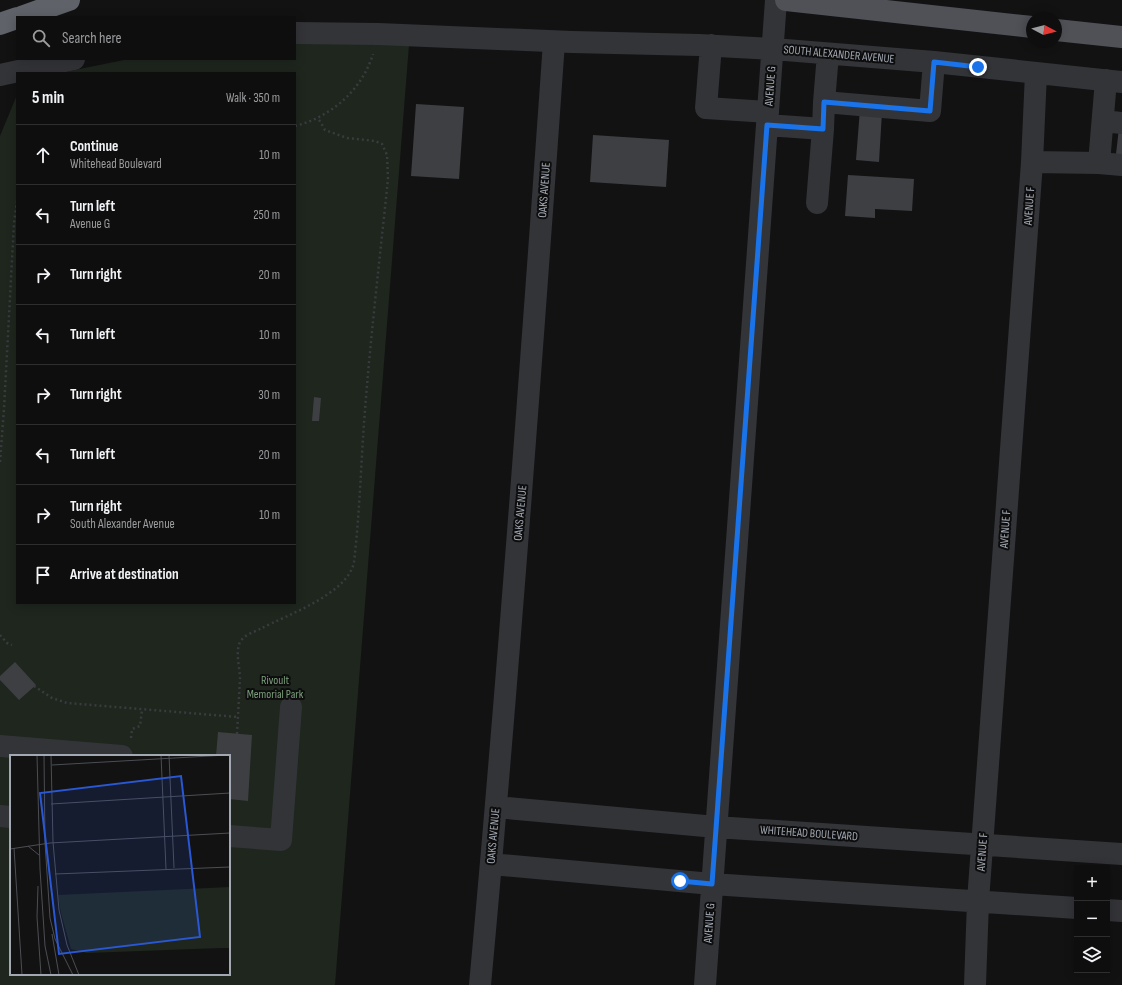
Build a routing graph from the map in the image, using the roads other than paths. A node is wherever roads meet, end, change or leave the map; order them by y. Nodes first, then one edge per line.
1 (69, 0) edge
2 (776, 0) edge
3 (786, 0) edge
4 (24, 16) edge
5 (16, 18) edge
6 (0, 24) edge
7 (1026, 26) edge
8 (1062, 31) edge
9 (296, 33) edge
10 (1122, 37) edge
11 (554, 42) junction
12 (711, 46) junction
13 (772, 49) junction
14 (828, 54) junction
15 (69, 60) edge
16 (934, 62) junction
17 (1036, 73) junction
18 (0, 75) edge
19 (1114, 81) edge
20 (824, 102) junction
21 (768, 118) junction
22 (1112, 122) edge
23 (823, 129) junction
24 (1032, 162) junction
25 (1098, 163) junction
26 (1122, 165) edge
27 (817, 203) dead end
28 (291, 707) dead end
29 (0, 746) edge
30 (110, 755) edge
31 (496, 807) junction
32 (0, 816) edge
33 (10, 817) edge
34 (716, 827) junction
35 (230, 836) edge
36 (982, 845) junction
37 (1122, 854) edge
38 (491, 864) junction
39 (712, 884) junction
40 (978, 901) junction
41 (1074, 908) edge
42 (1110, 910) edge
43 (1122, 911) edge
44 (480, 985) edge
45 (705, 985) edge
46 (974, 985) edge

1 - 4 highway
2 - 13 street, AVENUE G
3 - 7 main road
5 - 6 highway
8 - 10 main road
9 - 11 street, SOUTH ALEXANDER AVENUE
11 - 12 street, SOUTH ALEXANDER AVENUE
11 - 31 street, OAKS AVENUE
12 - 13 street, SOUTH ALEXANDER AVENUE
12 - 21 street
13 - 14 street, SOUTH ALEXANDER AVENUE
13 - 21 street, AVENUE G
14 - 16 street, SOUTH ALEXANDER AVENUE
14 - 20 street
15 - 18 street
16 - 17 street, SOUTH ALEXANDER AVENUE
16 - 20 street
17 - 19 street, SOUTH ALEXANDER AVENUE
17 - 24 street, AVENUE F
19 - 22 street
20 - 23 street
21 - 23 street
21 - 34 street, AVENUE G
22 - 25 street
23 - 27 street
24 - 25 street
24 - 36 street, AVENUE F
25 - 26 street
28 - 35 street
29 - 30 street
31 - 34 street, WHITEHEAD BOULEVARD
31 - 38 street, OAKS AVENUE
32 - 33 street
34 - 36 street, WHITEHEAD BOULEVARD
34 - 39 street, AVENUE G
36 - 37 street, WHITEHEAD BOULEVARD
36 - 40 street, AVENUE F
38 - 39 street
38 - 44 street, OAKS AVENUE
39 - 40 street
39 - 45 street, AVENUE G
40 - 41 street
40 - 46 street, AVENUE F
42 - 43 street

